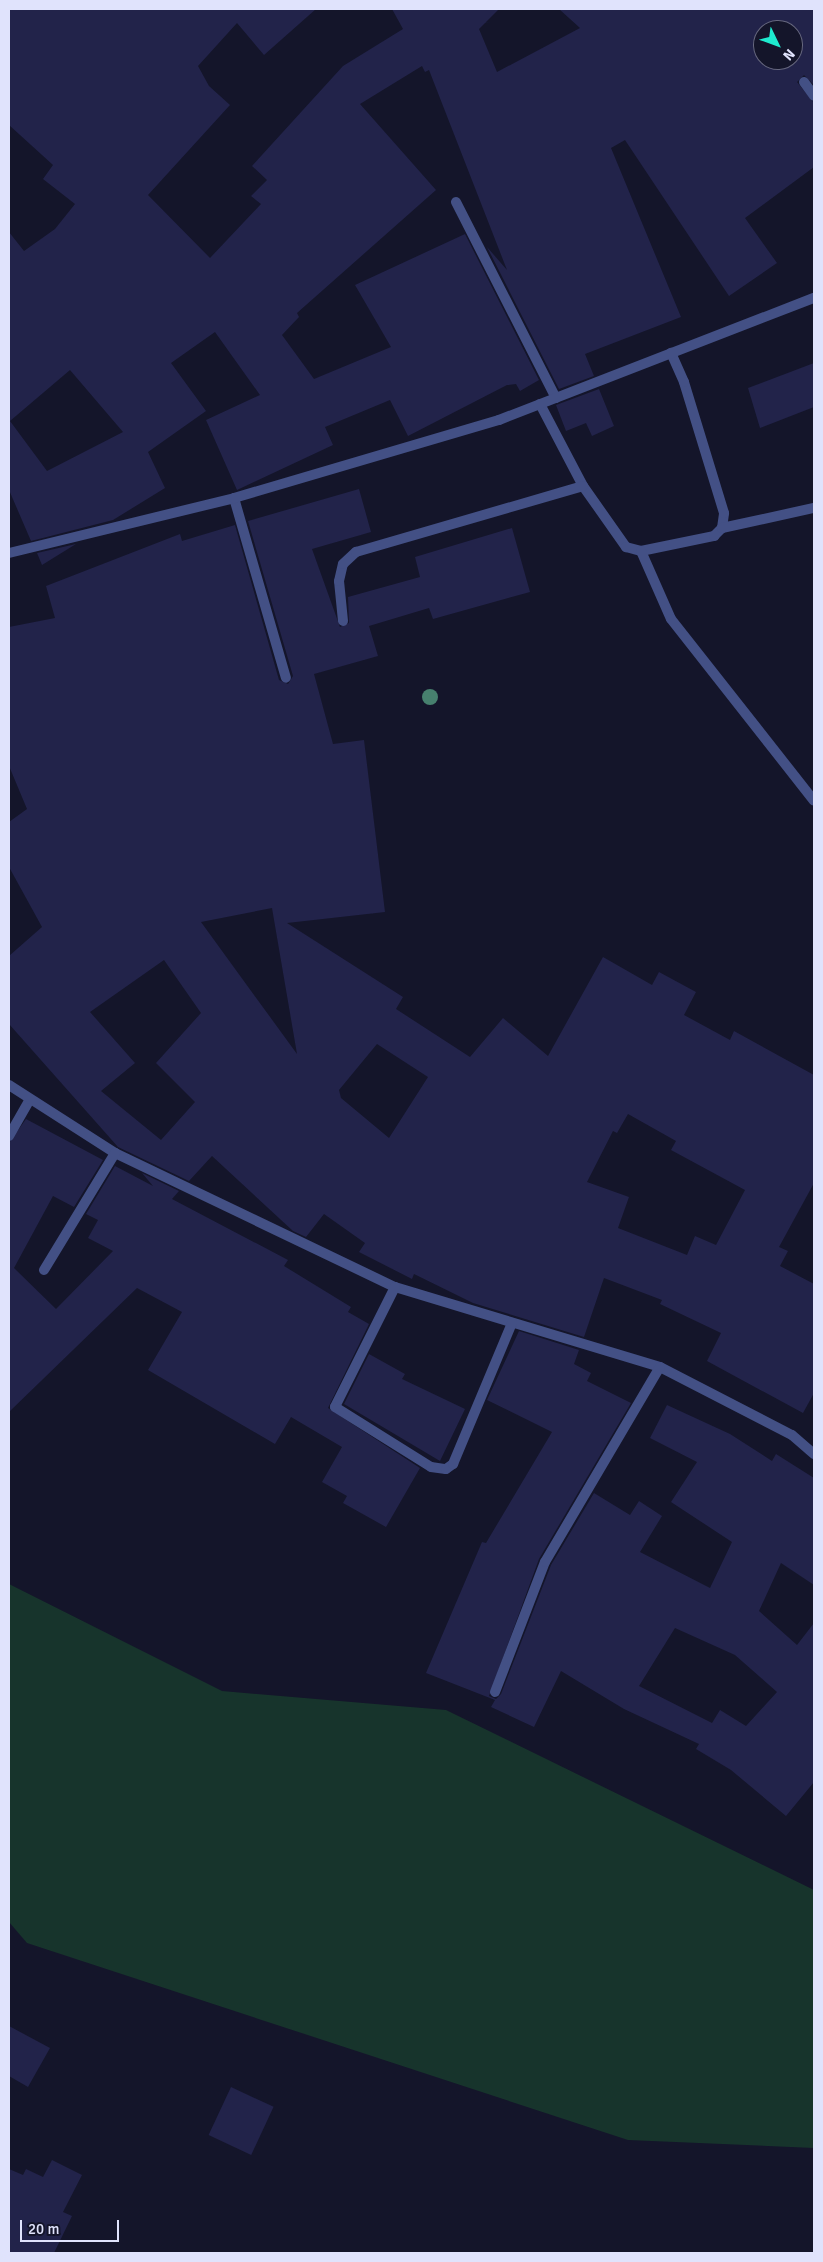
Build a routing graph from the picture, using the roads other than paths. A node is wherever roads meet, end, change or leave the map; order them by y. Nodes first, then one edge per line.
1 (804, 82) dead end
2 (814, 96) edge
3 (456, 202) dead end
4 (814, 298) edge
5 (671, 353) junction
6 (556, 398) junction
7 (540, 404) junction
8 (583, 486) junction
9 (234, 498) junction
10 (814, 508) edge
11 (722, 528) junction
12 (641, 551) junction
13 (9, 553) edge
14 (343, 621) dead end
15 (286, 678) dead end
16 (814, 801) edge
17 (9, 1085) edge
18 (29, 1101) junction
19 (9, 1136) edge
20 (115, 1154) junction
21 (44, 1270) dead end
22 (395, 1287) junction
23 (512, 1323) junction
24 (660, 1367) junction
25 (814, 1454) edge
26 (494, 1692) dead end

1 - 2 street
3 - 6 street
4 - 5 street
5 - 6 street
5 - 11 street
6 - 7 street
7 - 8 street
7 - 9 street
8 - 12 street
8 - 14 street
9 - 13 street
9 - 15 street
10 - 11 street
11 - 12 street
12 - 16 street
17 - 18 street
18 - 19 street
18 - 20 street
20 - 21 street
20 - 22 street
22 - 23 street
22 - 23 street
23 - 24 street
24 - 25 street
24 - 26 street

